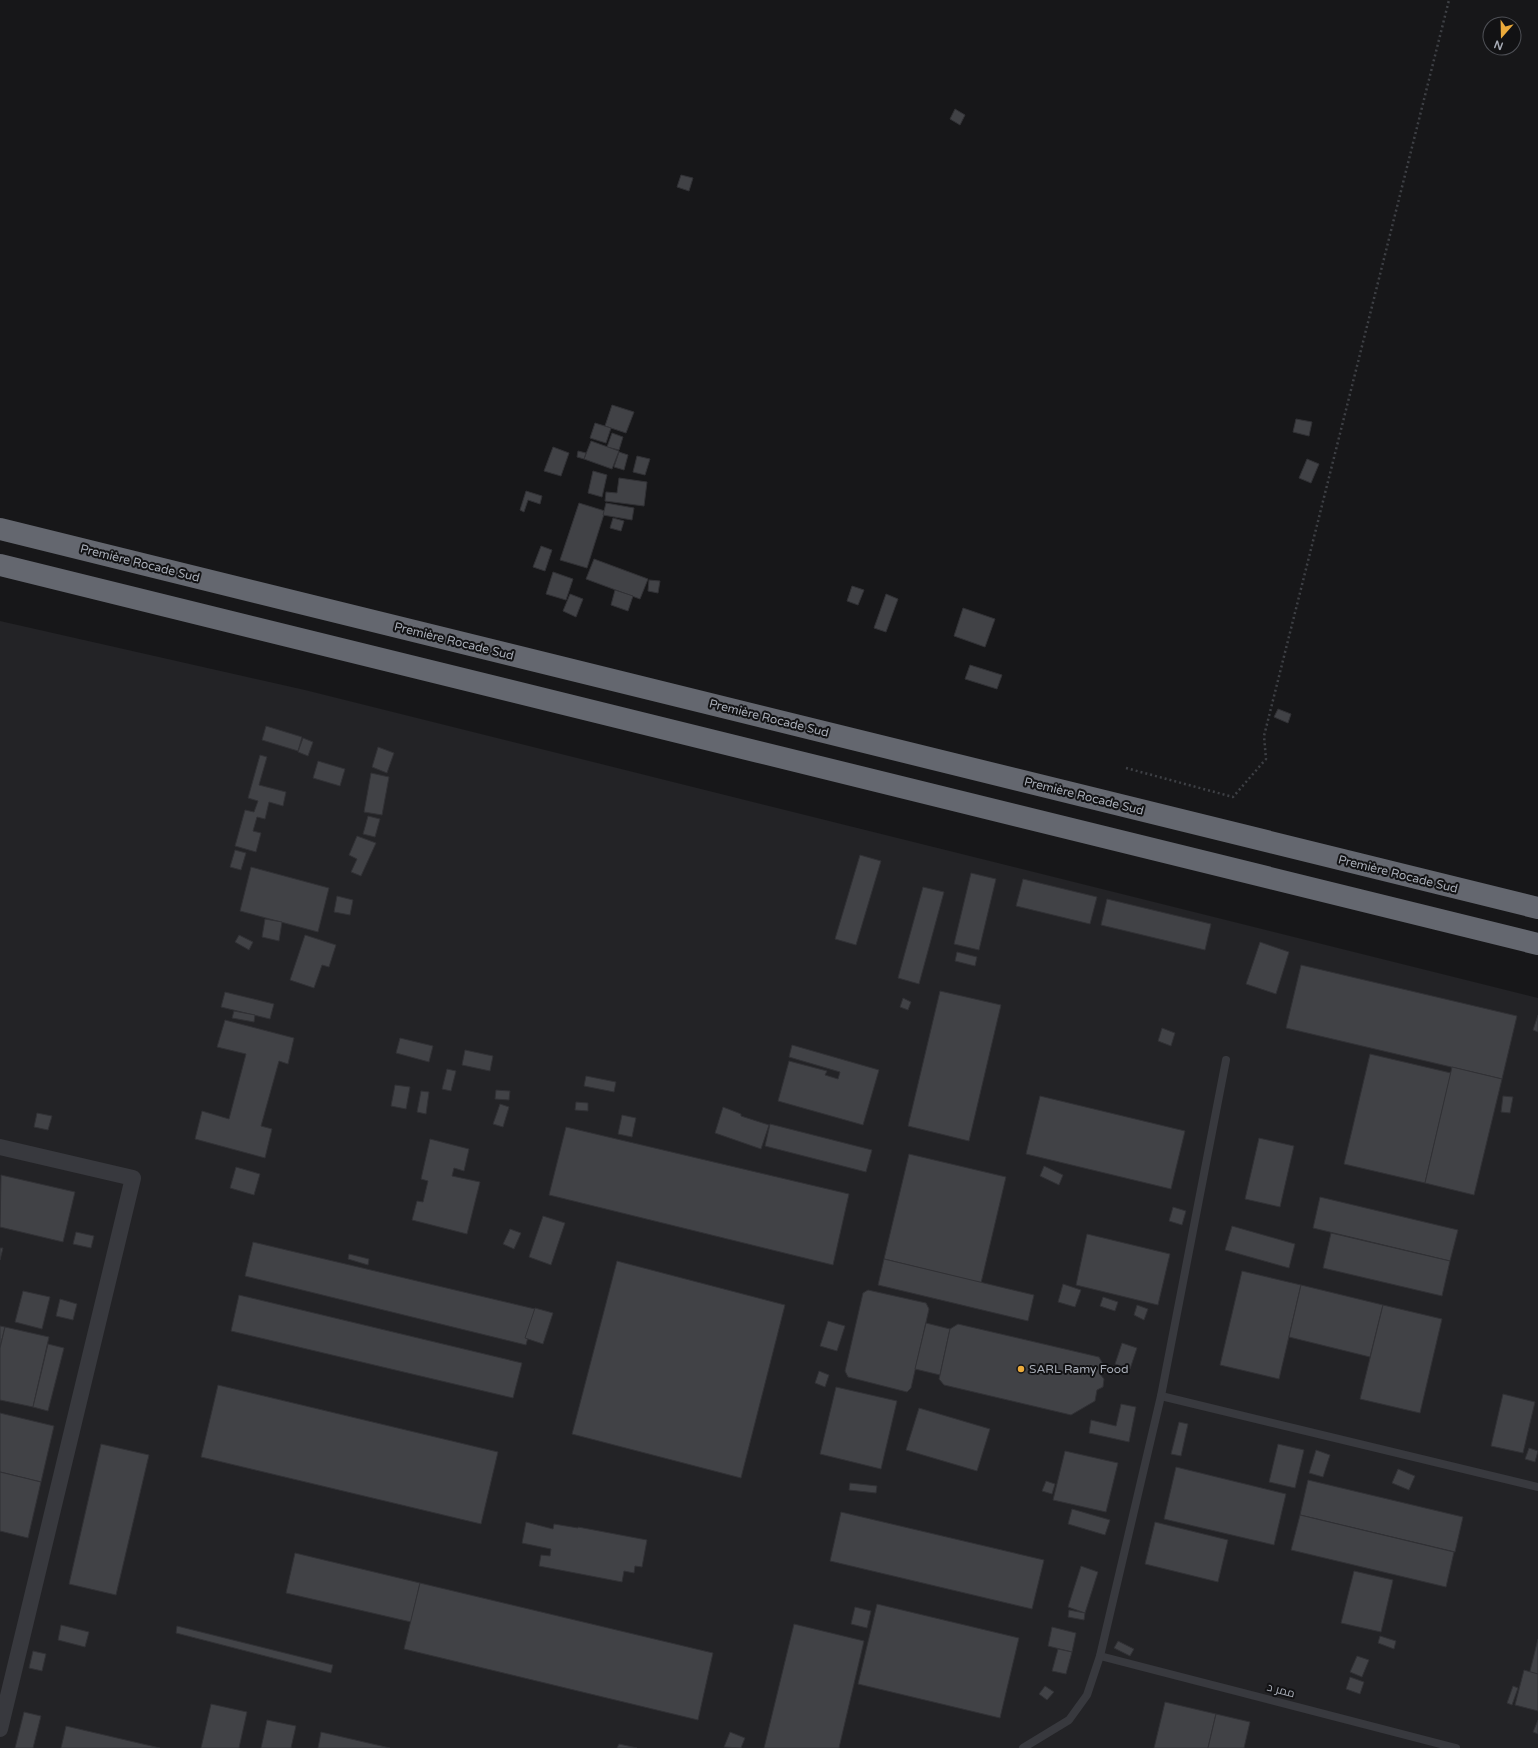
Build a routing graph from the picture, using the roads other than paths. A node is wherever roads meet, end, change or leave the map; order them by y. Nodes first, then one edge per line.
1 (0, 529) edge
2 (0, 565) edge
3 (1538, 908) edge
4 (1538, 944) edge
5 (1226, 1060) dead end
6 (0, 1147) edge
7 (1161, 1396) junction
8 (1538, 1487) edge
9 (1100, 1656) junction
10 (0, 1729) edge
11 (1023, 1748) edge
12 (1456, 1748) edge

1 - 3 highway, Première Rocade Sud
2 - 4 highway
5 - 7 lane
6 - 10 street
7 - 8 lane
7 - 9 lane
9 - 11 lane
9 - 12 lane, ممر د

